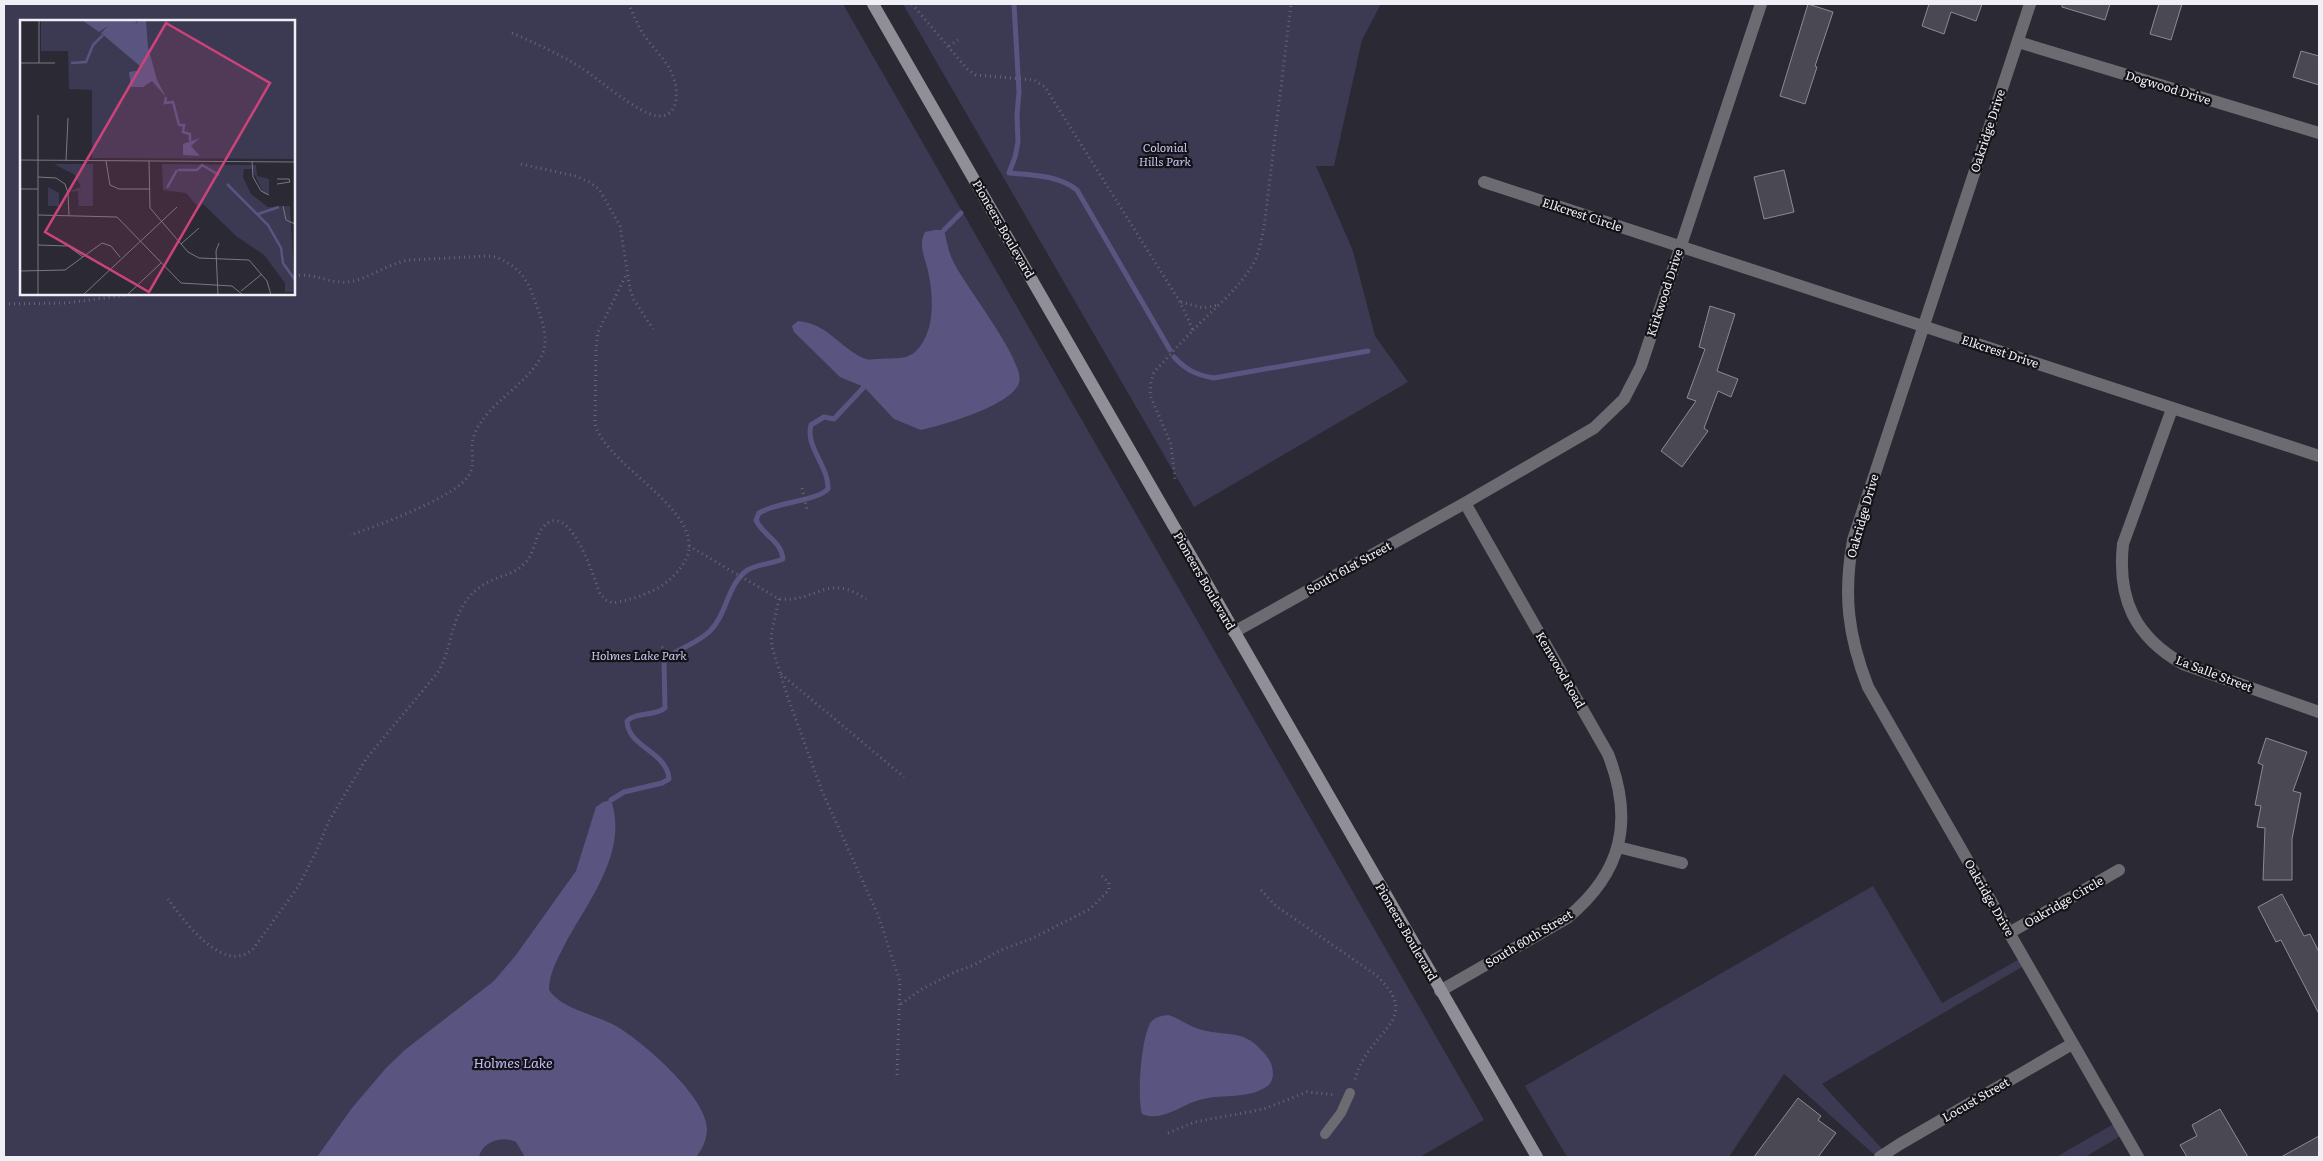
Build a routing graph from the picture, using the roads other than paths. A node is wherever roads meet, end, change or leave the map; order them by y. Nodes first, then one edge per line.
1 (873, 4) edge
2 (1761, 4) edge
3 (2030, 4) edge
4 (2018, 42) junction
5 (2319, 133) edge
6 (1484, 182) dead end
7 (1680, 247) junction
8 (1923, 327) junction
9 (2172, 409) junction
10 (2319, 456) edge
11 (1465, 503) junction
12 (1234, 632) junction
13 (2319, 712) edge
14 (1618, 847) junction
15 (1682, 863) dead end
16 (2119, 870) dead end
17 (2009, 933) junction
18 (1440, 990) junction
19 (2072, 1044) junction
20 (1350, 1093) road end
21 (1325, 1134) dead end
22 (1537, 1157) edge
23 (1880, 1157) edge
24 (2138, 1157) edge

1 - 12 main road, Pioneers Boulevard
2 - 7 street, Kirkwood Drive
3 - 4 street, Oakridge Drive
4 - 5 street, Dogwood Drive
4 - 8 street, Oakridge Drive
6 - 7 street, Elkcrest Circle
7 - 8 street, Elkcrest Drive
7 - 11 street, Kirkwood Drive
8 - 9 street, Elkcrest Drive
8 - 17 street, Oakridge Drive
9 - 10 street, Elkcrest Drive
9 - 13 street, La Salle Street
11 - 12 street, South 61st Street
11 - 14 street, Kenwood Road
12 - 18 main road, Pioneers Boulevard
14 - 15 street
14 - 18 street, South 60th Street
16 - 17 street, Oakridge Circle
17 - 19 street, Oakridge Drive
18 - 22 main road, Pioneers Boulevard
19 - 23 street, Locust Street
19 - 24 street, Oakridge Drive
20 - 21 lane

